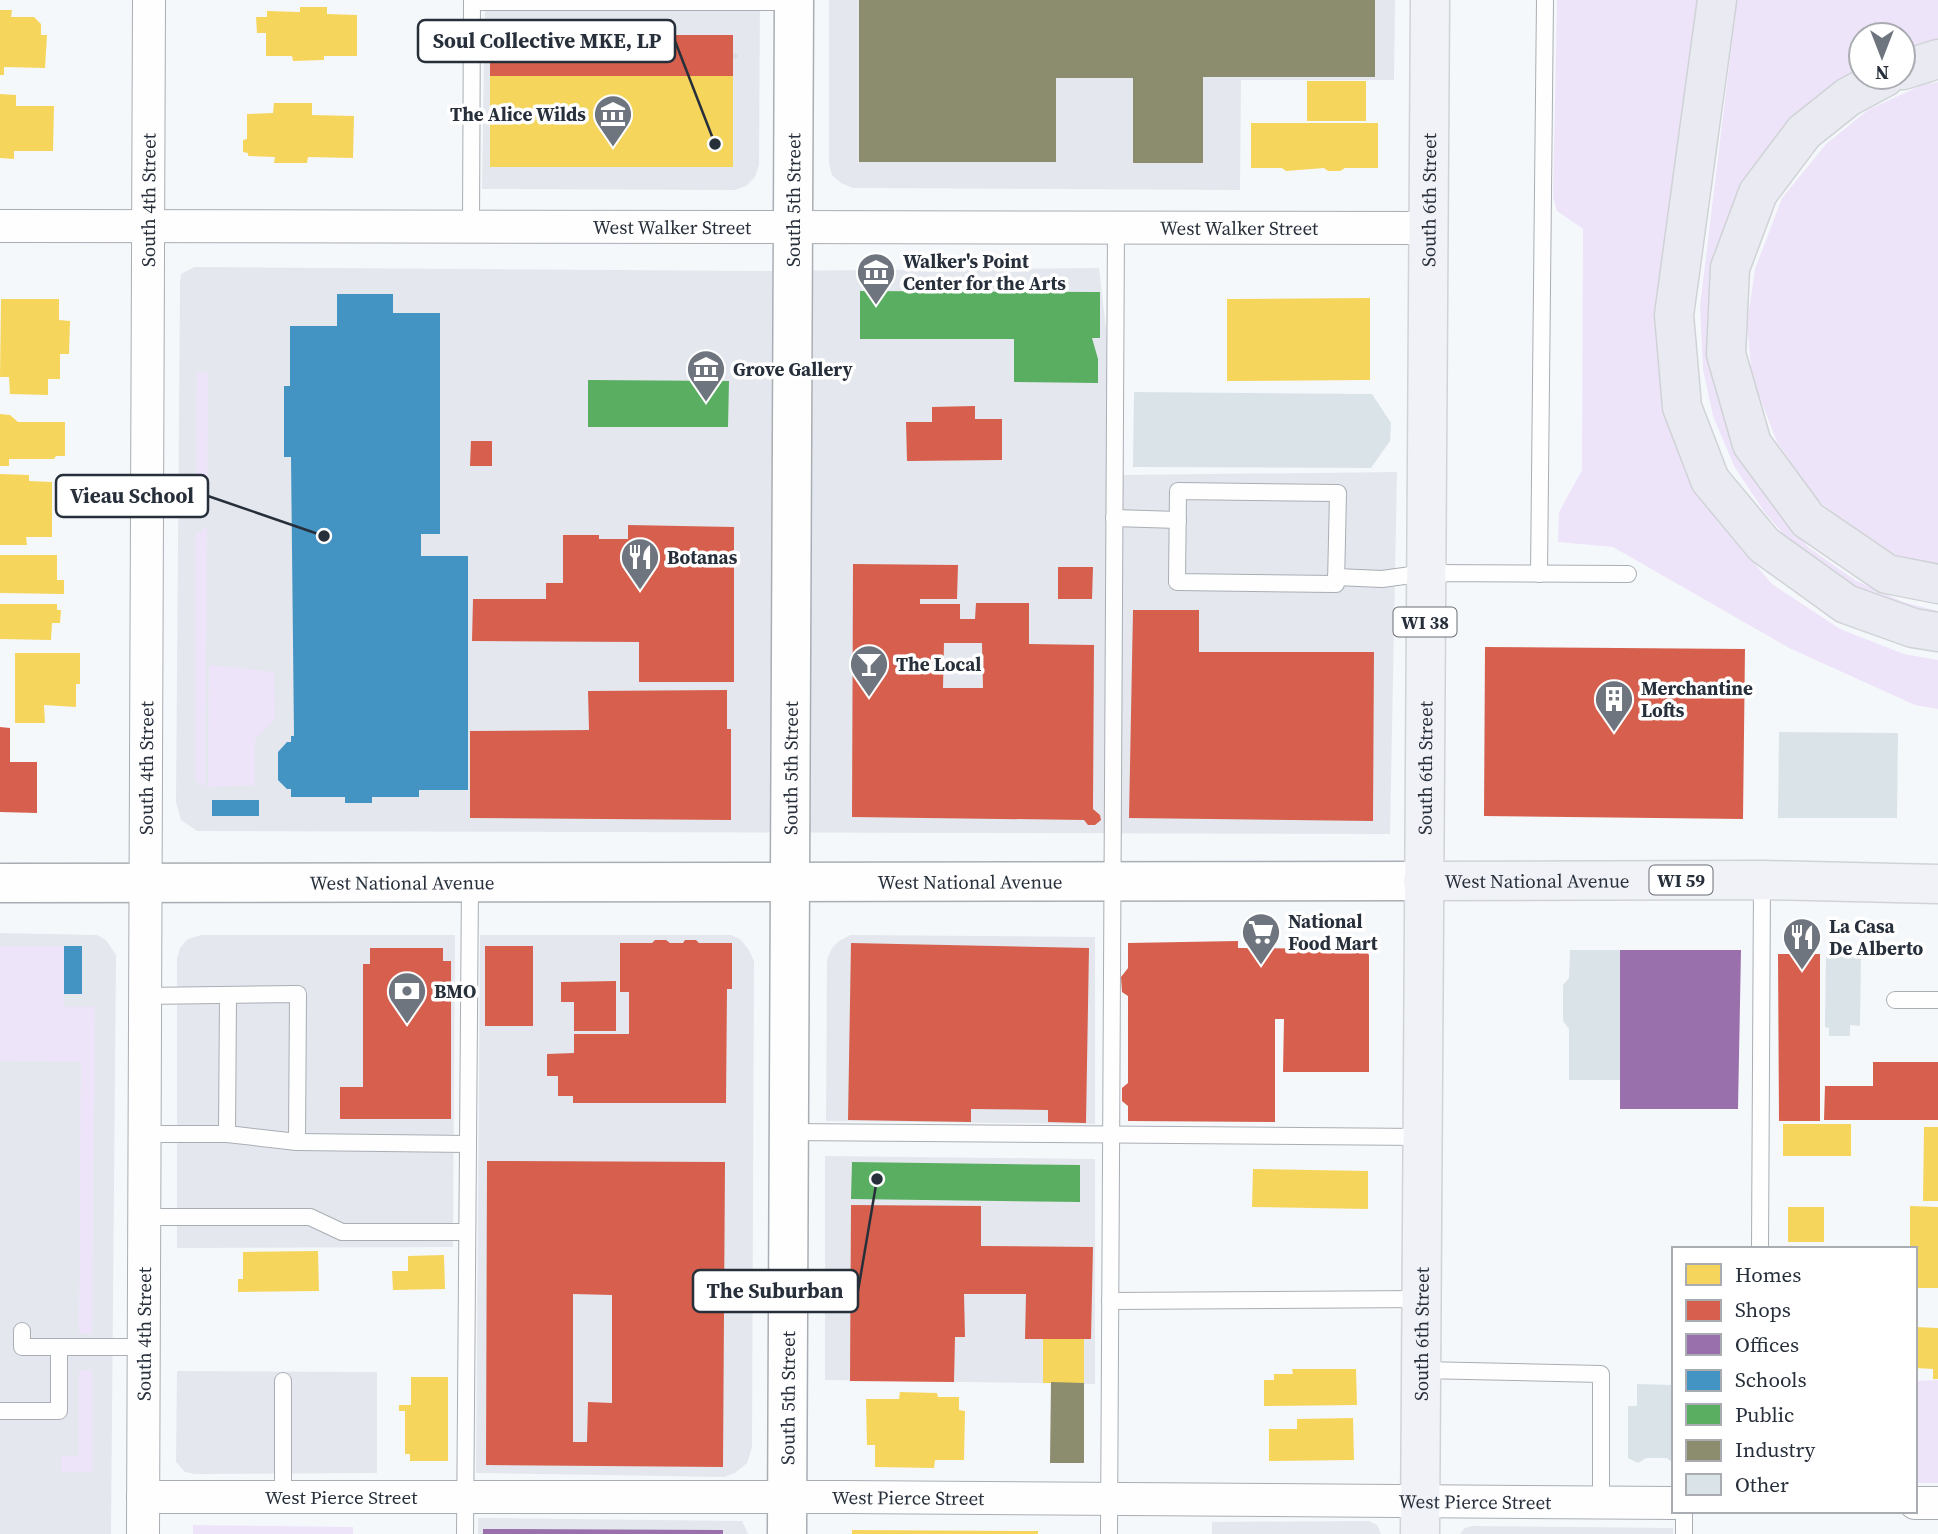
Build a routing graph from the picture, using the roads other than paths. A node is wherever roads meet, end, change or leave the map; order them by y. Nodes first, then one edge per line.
1 (149, 0) edge
2 (1430, 0) edge
3 (1545, 0) edge
4 (1717, 0) edge
5 (472, 1) edge
6 (794, 1) edge
7 (1938, 59) edge
8 (1917, 65) edge
9 (1859, 91) edge
10 (0, 226) edge
11 (149, 226) junction
12 (471, 226) junction
13 (793, 226) junction
14 (1116, 227) junction
15 (1429, 228) junction
16 (1114, 518) junction
17 (1178, 520) junction
18 (1426, 573) junction
19 (1539, 574) junction
20 (1628, 574) dead end
21 (1336, 577) junction
22 (1938, 584) edge
23 (1938, 632) edge
24 (1762, 880) junction
25 (790, 881) junction
26 (1112, 881) junction
27 (1423, 881) junction
28 (0, 883) edge
29 (145, 883) junction
30 (470, 883) junction
31 (1938, 884) edge
32 (228, 995) junction
33 (144, 996) junction
34 (1895, 1000) dead end
35 (1938, 1000) edge
36 (788, 1132) junction
37 (144, 1134) junction
38 (227, 1134) junction
39 (1111, 1134) junction
40 (1422, 1137) junction
41 (297, 1142) junction
42 (468, 1144) junction
43 (144, 1217) junction
44 (467, 1232) junction
45 (1760, 1247) edge
46 (1421, 1299) junction
47 (1110, 1301) junction
48 (22, 1331) dead end
49 (60, 1347) junction
50 (143, 1347) junction
51 (1420, 1370) junction
52 (283, 1381) dead end
53 (0, 1411) edge
54 (143, 1497) junction
55 (283, 1497) junction
56 (465, 1497) junction
57 (787, 1497) junction
58 (1109, 1499) junction
59 (1601, 1502) junction
60 (1672, 1503) edge
61 (1917, 1503) edge
62 (1938, 1503) edge
63 (1684, 1513) edge
64 (1420, 1518) edge
65 (143, 1534) edge
66 (465, 1534) edge
67 (787, 1534) edge
68 (1109, 1534) edge
69 (1684, 1534) edge

1 - 11 street, South 4th Street
2 - 15 main road, South 6th Street / WI 38
3 - 19 lane
4 - 23 highway
5 - 6 lane
5 - 12 lane
6 - 13 street, South 5th Street
7 - 8 highway
9 - 22 highway
10 - 11 street, West Walker Street
11 - 12 street, West Walker Street
11 - 29 street, South 4th Street
12 - 13 street, West Walker Street
13 - 14 street, West Walker Street
13 - 25 street, South 5th Street
14 - 15 street, West Walker Street
14 - 16 lane
15 - 18 main road, South 6th Street / WI 38
16 - 17 lane
16 - 26 lane
17 - 21 lane
17 - 21 lane
18 - 19 lane
18 - 21 lane
18 - 27 main road, South 6th Street / WI 38
19 - 20 lane
24 - 27 main road, West National Avenue / WI 59
24 - 31 main road, West National Avenue / WI 59
24 - 45 lane
25 - 26 street, West National Avenue / WI 59
25 - 30 street, West National Avenue / WI 59
25 - 36 street, South 5th Street
26 - 27 street, West National Avenue / WI 59
26 - 39 lane
27 - 40 main road, South 6th Street
28 - 29 street, West National Avenue / WI 59
29 - 30 street, West National Avenue / WI 59
29 - 33 street, South 4th Street
30 - 42 lane
32 - 33 lane
32 - 38 lane
32 - 41 lane
33 - 37 street, South 4th Street
34 - 35 lane
36 - 39 lane
36 - 57 street, South 5th Street
37 - 38 lane
37 - 43 street, South 4th Street
38 - 41 lane
39 - 40 lane
39 - 47 lane
40 - 46 main road, South 6th Street
41 - 42 lane
42 - 44 lane
43 - 44 lane
43 - 50 street, South 4th Street
44 - 56 lane
46 - 47 lane
46 - 51 main road, South 6th Street
47 - 58 lane
48 - 49 lane
49 - 50 lane
49 - 53 lane
50 - 54 street, South 4th Street
51 - 59 lane
51 - 64 main road, South 6th Street
52 - 55 lane
54 - 55 street, West Pierce Street
54 - 65 street, South 4th Street
55 - 56 street, West Pierce Street
56 - 57 street, West Pierce Street
56 - 66 lane
57 - 58 street, West Pierce Street
57 - 67 street, South 5th Street
58 - 64 street, West Pierce Street
58 - 68 lane
59 - 60 street, West Pierce Street
59 - 64 street, West Pierce Street
61 - 62 street
63 - 69 lane

